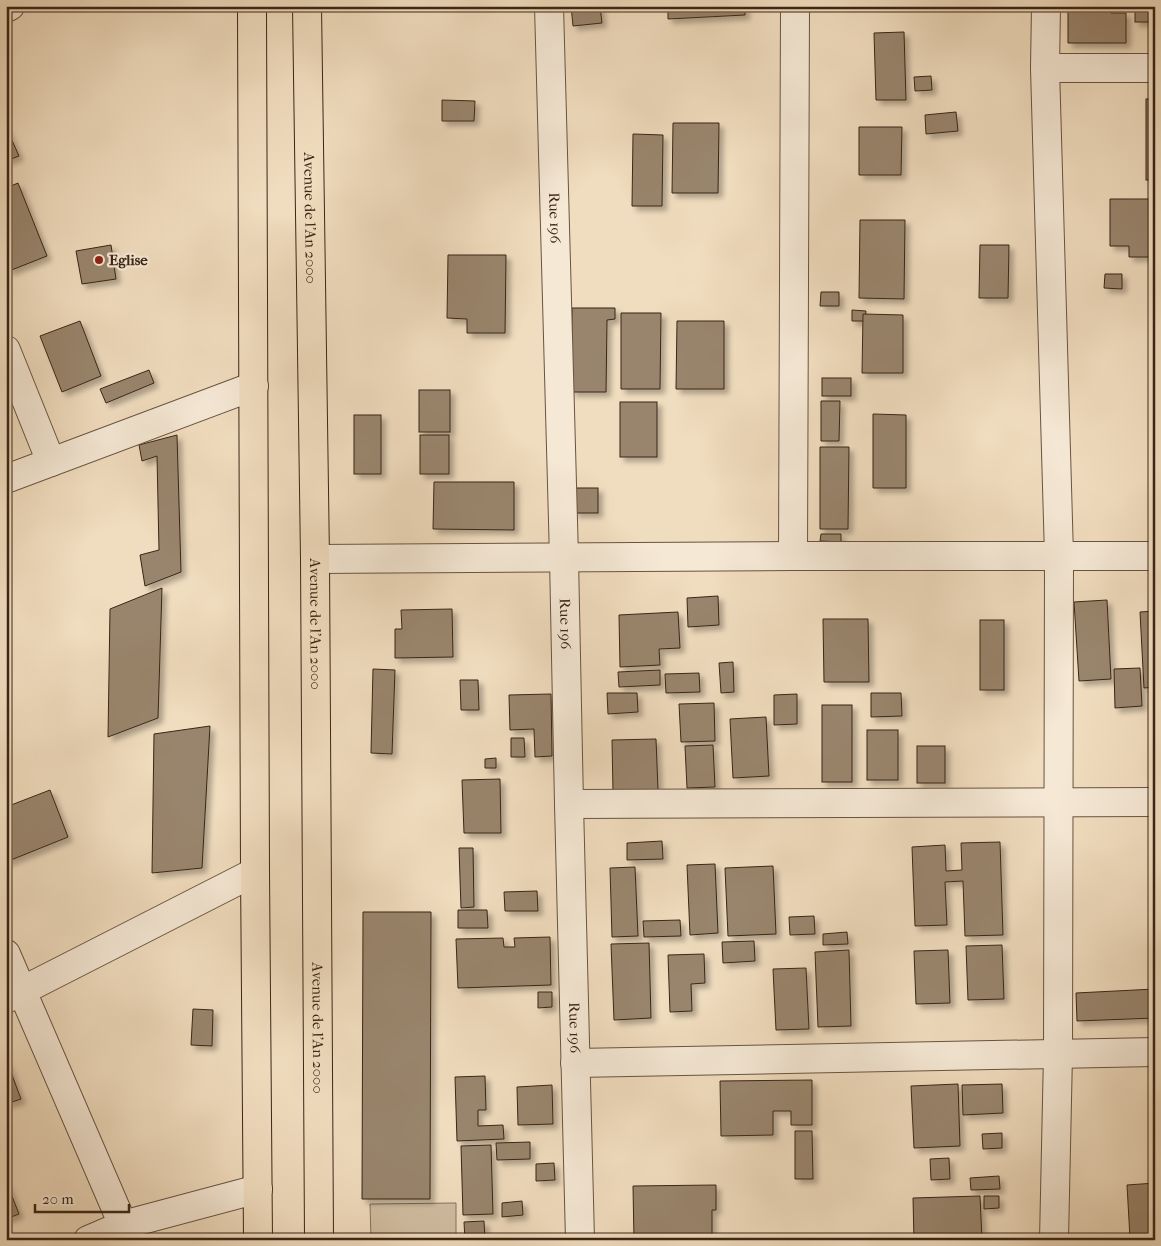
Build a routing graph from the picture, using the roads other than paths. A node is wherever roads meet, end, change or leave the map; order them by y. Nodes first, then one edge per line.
1 (10, 6) edge
2 (252, 6) edge
3 (307, 6) edge
4 (549, 6) edge
5 (795, 6) edge
6 (1046, 6) edge
7 (6, 8) edge
8 (1045, 68) junction
9 (1155, 68) edge
10 (6, 350) edge
11 (254, 386) junction
12 (50, 462) junction
13 (6, 478) edge
14 (793, 556) junction
15 (1059, 556) junction
16 (1155, 556) edge
17 (564, 558) junction
18 (315, 559) junction
19 (1058, 802) junction
20 (1155, 802) edge
21 (569, 804) junction
22 (255, 872) junction
23 (6, 954) edge
24 (14, 995) edge
25 (1155, 1052) edge
26 (1058, 1054) junction
27 (576, 1063) junction
28 (258, 1189) junction
29 (123, 1226) junction
30 (88, 1240) edge
31 (258, 1240) edge
32 (319, 1240) edge
33 (580, 1240) edge
34 (1054, 1240) edge

1 - 7 street
2 - 11 main road
3 - 18 main road, Avenue de l'An 2000
4 - 17 street, Rue 196
5 - 14 street
6 - 8 street
8 - 9 street
8 - 15 street
10 - 12 street
11 - 12 street
11 - 22 main road
12 - 13 street
14 - 15 street
14 - 17 street
15 - 16 street
15 - 19 street
17 - 18 street
17 - 21 street, Rue 196
18 - 32 main road, Avenue de l'An 2000
19 - 20 street
19 - 21 street
19 - 26 street
21 - 27 street, Rue 196
22 - 24 street
22 - 28 main road
23 - 24 street
24 - 29 street
25 - 26 street
26 - 27 street
26 - 34 street
27 - 33 street, Rue 196
28 - 29 street
28 - 31 main road
29 - 30 street

